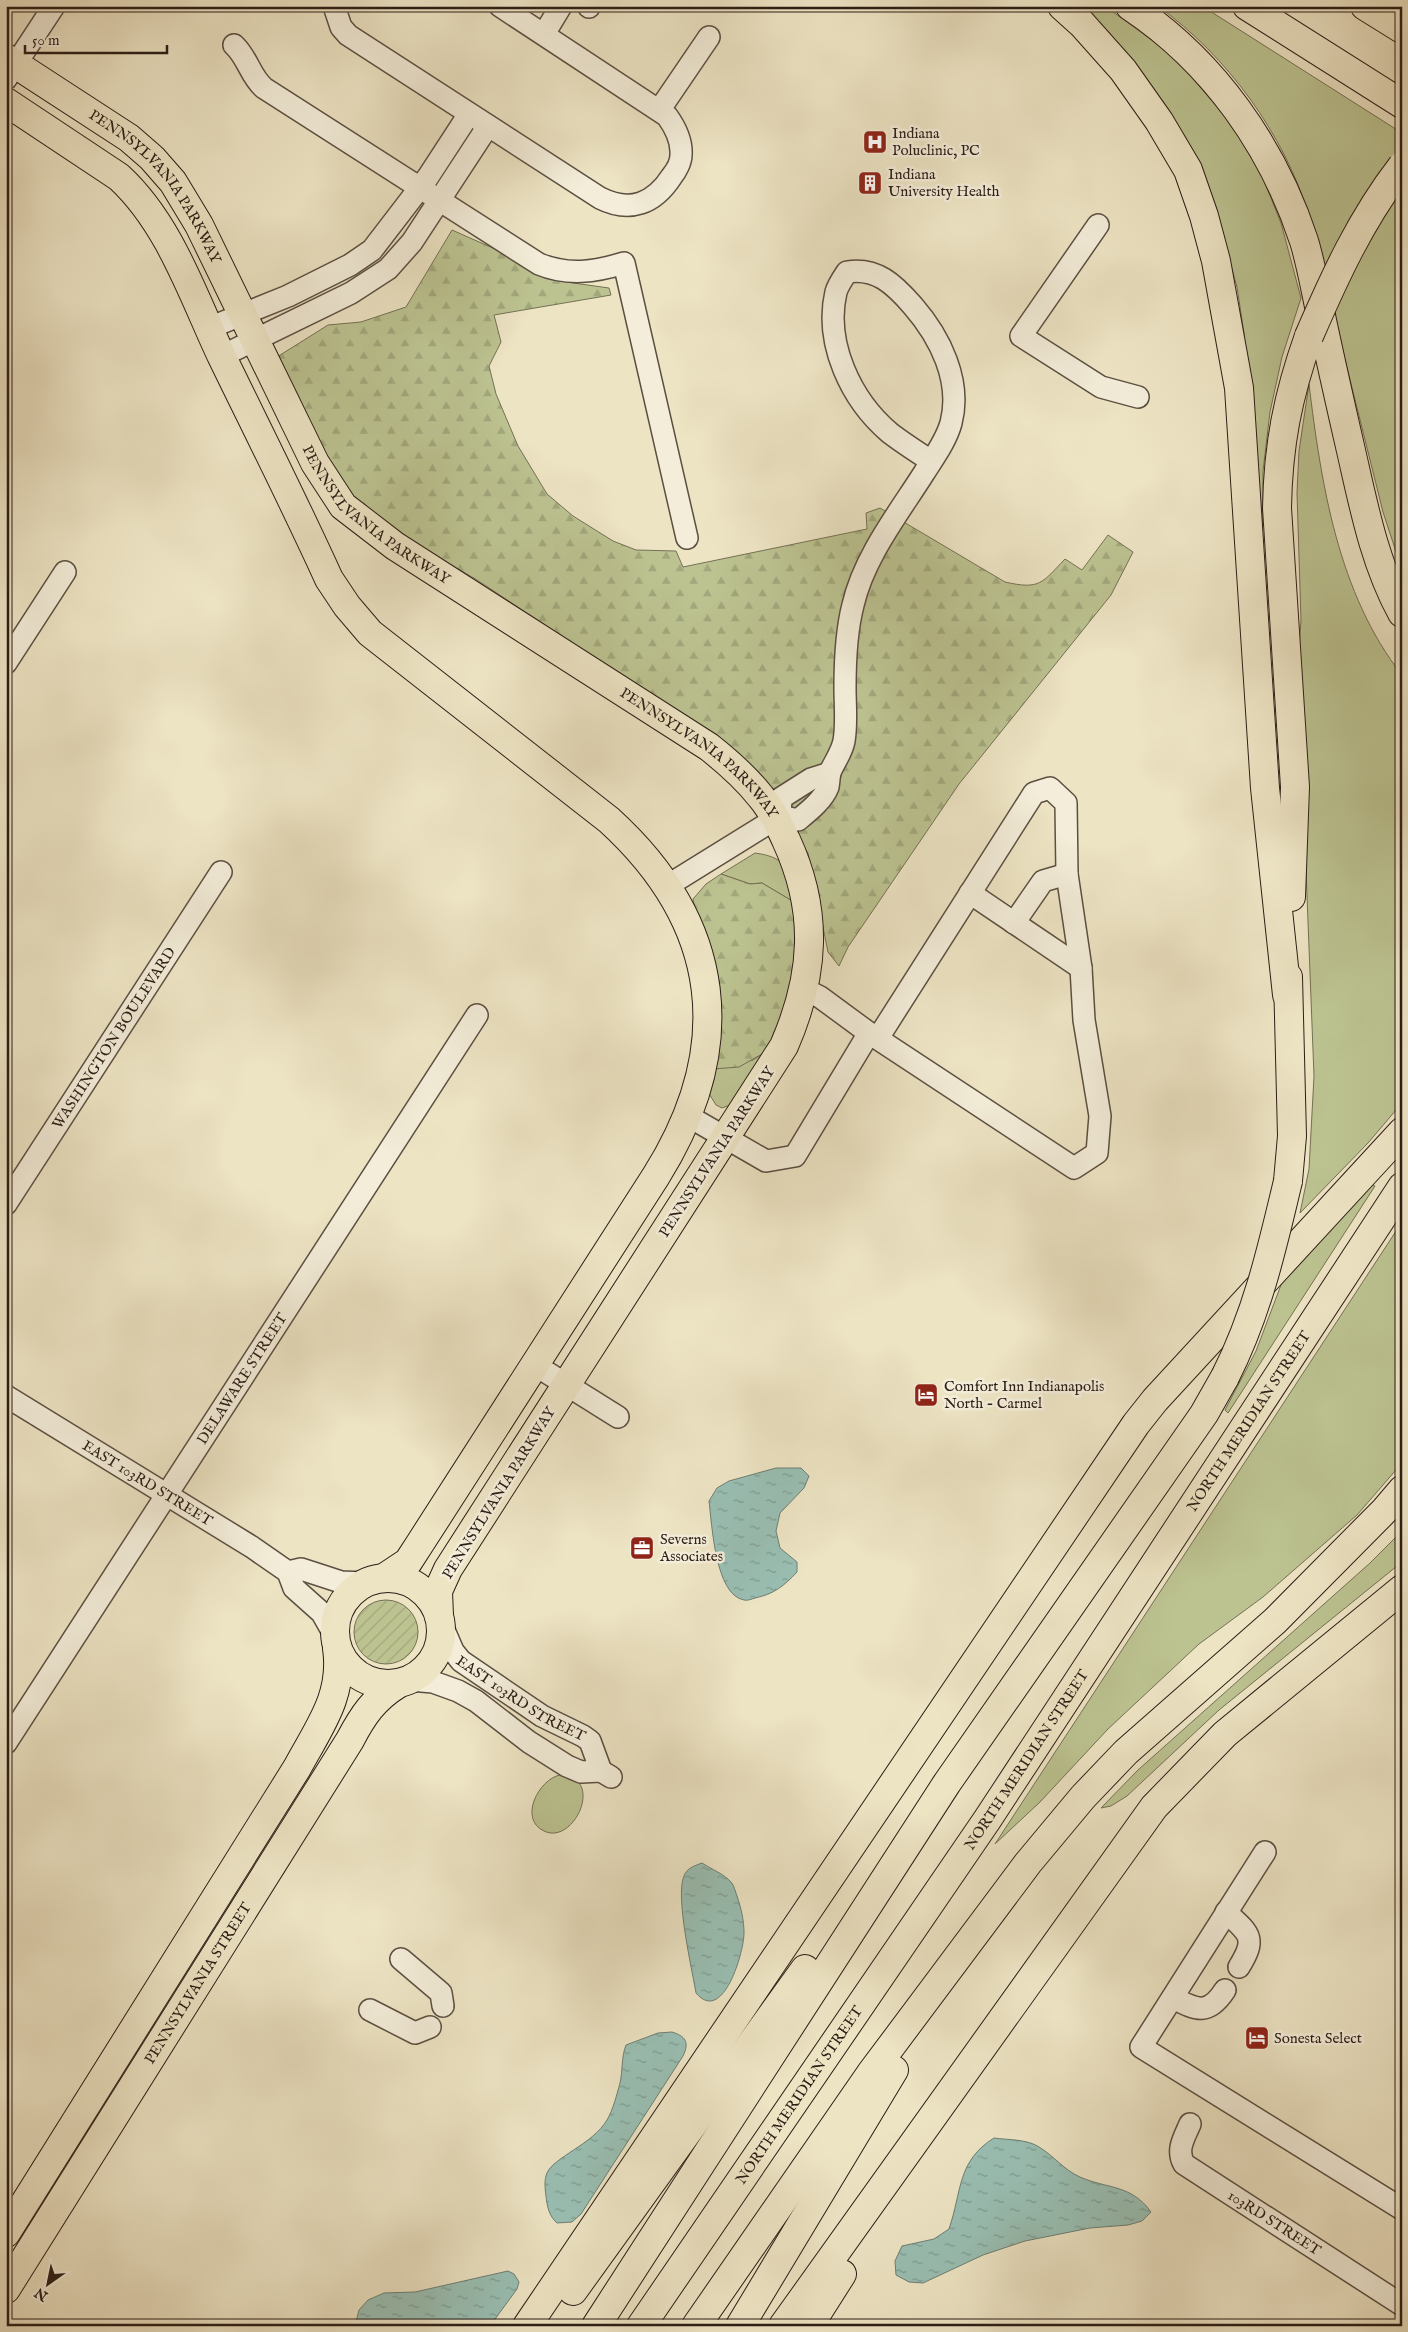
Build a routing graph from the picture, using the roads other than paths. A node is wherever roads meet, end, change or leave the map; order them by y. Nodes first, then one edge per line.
1 (54, 6) edge
2 (334, 6) edge
3 (500, 6) edge
4 (561, 6) edge
5 (1062, 6) edge
6 (1130, 6) edge
7 (1247, 6) edge
8 (1366, 6) edge
9 (530, 14) edge
10 (1402, 29) edge
11 (544, 34) junction
12 (709, 37) dead end
13 (234, 45) dead end
14 (9, 67) edge
15 (6, 102) edge
16 (1402, 104) edge
17 (660, 109) junction
18 (469, 114) junction
19 (488, 126) junction
20 (1402, 166) edge
21 (419, 188) junction
22 (439, 201) junction
23 (1098, 225) dead end
24 (242, 316) junction
25 (209, 328) junction
26 (255, 341) junction
27 (222, 356) junction
28 (1138, 397) dead end
29 (931, 462) junction
30 (688, 538) dead end
31 (65, 572) dead end
32 (1402, 612) edge
33 (6, 663) edge
34 (778, 817) junction
35 (221, 872) dead end
36 (1067, 874) junction
37 (667, 886) junction
38 (970, 893) junction
39 (1014, 923) junction
40 (1081, 968) junction
41 (804, 989) junction
42 (1287, 995) junction
43 (478, 1015) dead end
44 (874, 1035) junction
45 (688, 1116) junction
46 (1402, 1132) edge
47 (726, 1138) junction
48 (1402, 1188) edge
49 (6, 1204) edge
50 (535, 1365) junction
51 (567, 1386) junction
52 (6, 1396) edge
53 (618, 1418) dead end
54 (1402, 1490) edge
55 (168, 1495) junction
56 (288, 1572) junction
57 (375, 1581) junction
58 (1402, 1589) edge
59 (440, 1620) junction
60 (336, 1642) junction
61 (404, 1682) junction
62 (6, 1743) edge
63 (947, 1783) junction
64 (1265, 1852) dead end
65 (1226, 1912) junction
66 (974, 1938) junction
67 (401, 1959) dead end
68 (1239, 1967) dead end
69 (1026, 1983) junction
70 (1225, 1990) dead end
71 (1172, 1998) junction
72 (443, 2006) dead end
73 (370, 2010) dead end
74 (430, 2027) dead end
75 (1190, 2124) dead end
76 (1402, 2210) edge
77 (6, 2233) edge
78 (6, 2289) edge
79 (1402, 2305) edge
80 (528, 2326) edge
81 (547, 2326) edge
82 (596, 2326) edge
83 (641, 2326) edge
84 (696, 2326) edge
85 (740, 2326) edge
86 (783, 2326) edge
87 (809, 2326) edge

1 - 14 street
2 - 18 street
3 - 9 street
4 - 11 street
5 - 42 main road
6 - 32 main road
7 - 16 main road
8 - 10 main road
9 - 11 street
11 - 17 street
12 - 17 street
13 - 21 street
14 - 24 main road, PENNSYLVANIA PARKWAY
15 - 25 main road, PENNSYLVANIA PARKWAY
17 - 19 street
18 - 19 street
18 - 21 street
19 - 22 street
20 - 42 main road, bridge
21 - 22 street
21 - 24 street
22 - 26 street
22 - 30 street
23 - 28 street
24 - 25 street
24 - 26 main road, PENNSYLVANIA PARKWAY
25 - 27 main road, PENNSYLVANIA PARKWAY
26 - 27 street
26 - 34 main road, PENNSYLVANIA PARKWAY
27 - 37 main road, PENNSYLVANIA PARKWAY
29 - 29 street
29 - 34 street
31 - 33 street
34 - 37 street
34 - 41 main road, PENNSYLVANIA PARKWAY
35 - 49 street, WASHINGTON BOULEVARD
36 - 38 street
36 - 39 street
36 - 40 street
37 - 45 main road, PENNSYLVANIA PARKWAY
38 - 39 street
38 - 44 street
39 - 40 street
40 - 44 street
41 - 44 street
41 - 47 main road, PENNSYLVANIA PARKWAY
42 - 63 main road, bridge
43 - 55 street, DELAWARE STREET
44 - 47 street
45 - 47 street
45 - 50 main road, PENNSYLVANIA PARKWAY
46 - 80 main road
47 - 51 main road, PENNSYLVANIA PARKWAY
48 - 83 main road, NORTH MERIDIAN STREET
50 - 51 street
50 - 57 main road, PENNSYLVANIA PARKWAY
51 - 53 street
51 - 59 main road, PENNSYLVANIA PARKWAY
52 - 55 street, EAST 103RD STREET
54 - 66 main road
55 - 56 street, EAST 103RD STREET
55 - 62 street, DELAWARE STREET
56 - 57 street
56 - 60 street, EAST 103RD STREET
57 - 59 main road
57 - 60 main road
58 - 69 main road
59 - 61 main road
59 - 61 street, EAST 103RD STREET
60 - 61 main road
60 - 77 main road, PENNSYLVANIA STREET
61 - 78 main road, PENNSYLVANIA STREET
63 - 81 main road
63 - 82 main road
64 - 65 street
65 - 68 street
65 - 71 street
66 - 84 main road
66 - 85 main road
67 - 72 street
69 - 86 main road
69 - 87 main road
70 - 71 street
71 - 76 street
73 - 74 street
75 - 79 street, 103RD STREET

